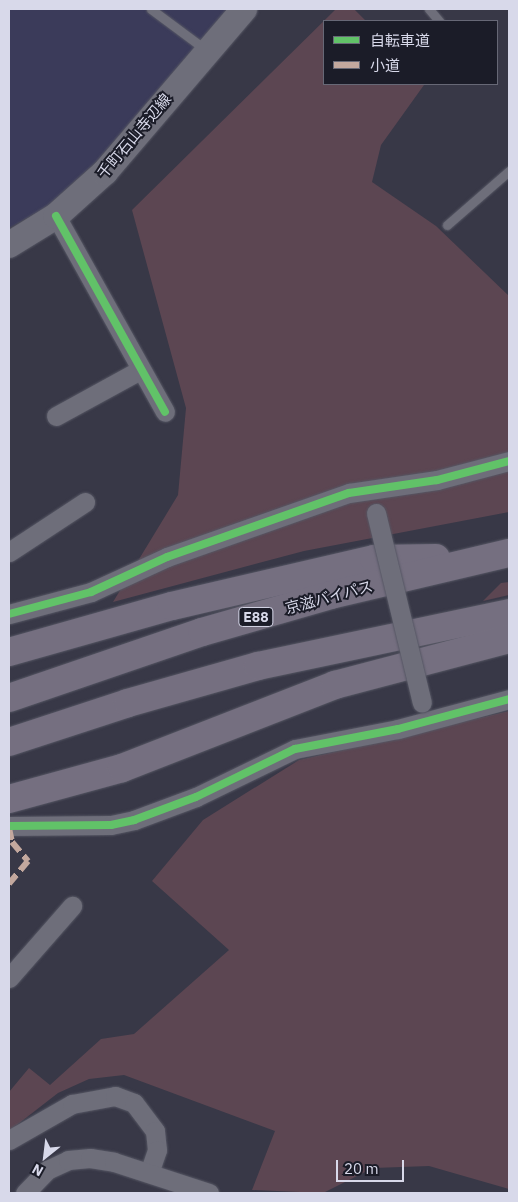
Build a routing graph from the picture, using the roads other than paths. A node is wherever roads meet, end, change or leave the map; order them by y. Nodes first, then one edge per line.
1 (150, 9) edge
2 (244, 9) edge
3 (429, 9) edge
4 (438, 20) edge
5 (206, 50) junction
6 (509, 171) edge
7 (56, 216) junction
8 (447, 225) dead end
9 (9, 245) edge
10 (140, 370) junction
11 (165, 412) dead end
12 (56, 416) dead end
13 (509, 460) edge
14 (370, 489) junction
15 (85, 502) dead end
16 (9, 552) edge
17 (497, 555) edge
18 (509, 613) edge
19 (9, 614) edge
20 (509, 639) edge
21 (9, 652) edge
22 (9, 698) edge
23 (509, 700) edge
24 (426, 722) junction
25 (9, 742) edge
26 (9, 799) edge
27 (9, 826) edge
28 (72, 906) dead end
29 (9, 978) edge
30 (9, 1140) edge
31 (149, 1173) junction
32 (26, 1193) edge
33 (208, 1193) edge

1 - 5 lane
2 - 5 main road, 千町石山寺辺線
3 - 4 lane
5 - 7 main road, 千町石山寺辺線
6 - 8 lane
7 - 9 main road, 千町石山寺辺線
7 - 10 street
10 - 11 street
10 - 12 street
13 - 14 street
14 - 19 street
14 - 24 street, bridge
15 - 16 street
17 - 21 highway
17 - 22 highway, 京滋バイパス / E88
18 - 25 highway
20 - 26 highway
23 - 24 street
24 - 27 street
28 - 29 street
30 - 31 street
31 - 32 street
31 - 33 street

